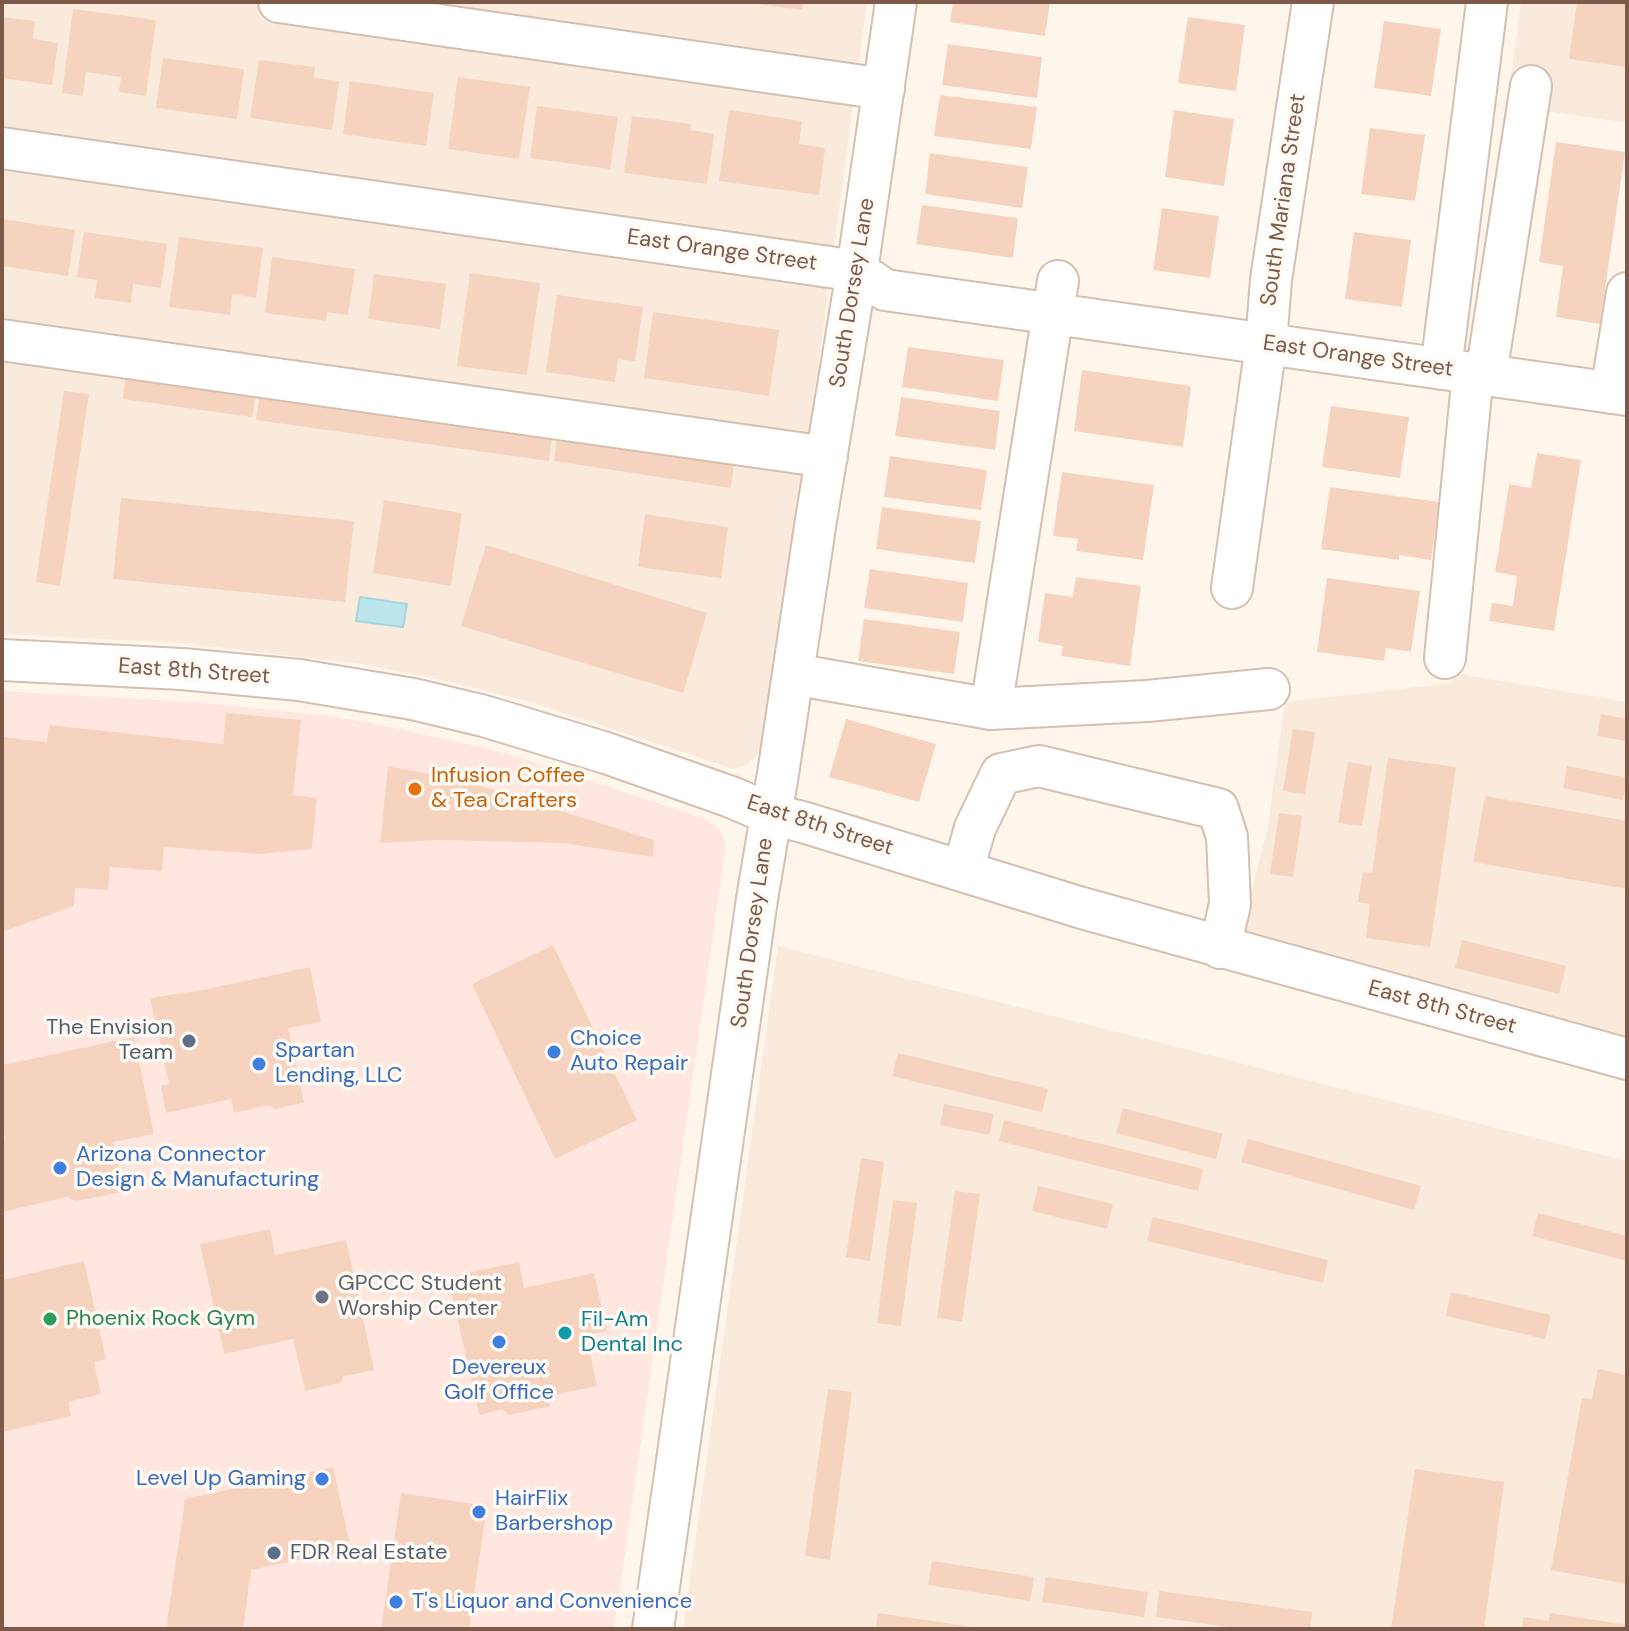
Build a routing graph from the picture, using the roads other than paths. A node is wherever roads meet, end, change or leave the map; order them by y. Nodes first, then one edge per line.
1 (279, 2) edge
2 (896, 2) edge
3 (1313, 2) edge
4 (1487, 2) edge
5 (1531, 86) dead end
6 (884, 89) junction
7 (2, 148) edge
8 (857, 271) junction
9 (1627, 293) edge
10 (1056, 298) junction
11 (2, 340) edge
12 (1266, 344) junction
13 (1466, 373) junction
14 (1619, 394) edge
15 (827, 457) junction
16 (1232, 588) dead end
17 (1445, 658) dead end
18 (2, 660) edge
19 (793, 674) junction
20 (1269, 689) dead end
21 (991, 709) junction
22 (771, 814) junction
23 (963, 871) junction
24 (1220, 948) junction
25 (1627, 1059) edge
26 (653, 1629) edge

1 - 6 street
2 - 6 street, South Dorsey Lane
3 - 12 street, South Mariana Street
4 - 13 street
5 - 13 street
6 - 8 street, South Dorsey Lane
7 - 8 street, East Orange Street
8 - 10 street, East Orange Street
8 - 15 street, South Dorsey Lane
9 - 14 street
10 - 12 street, East Orange Street
10 - 21 street
11 - 15 street
12 - 13 street, East Orange Street
12 - 16 street, South Mariana Street
13 - 14 street, East Orange Street
13 - 17 street
15 - 19 street, South Dorsey Lane
18 - 22 street, East 8th Street
19 - 21 street
19 - 22 street, South Dorsey Lane
20 - 21 street
22 - 23 street, East 8th Street
22 - 26 street, South Dorsey Lane
23 - 24 street, East 8th Street
23 - 24 street
24 - 25 street, East 8th Street

